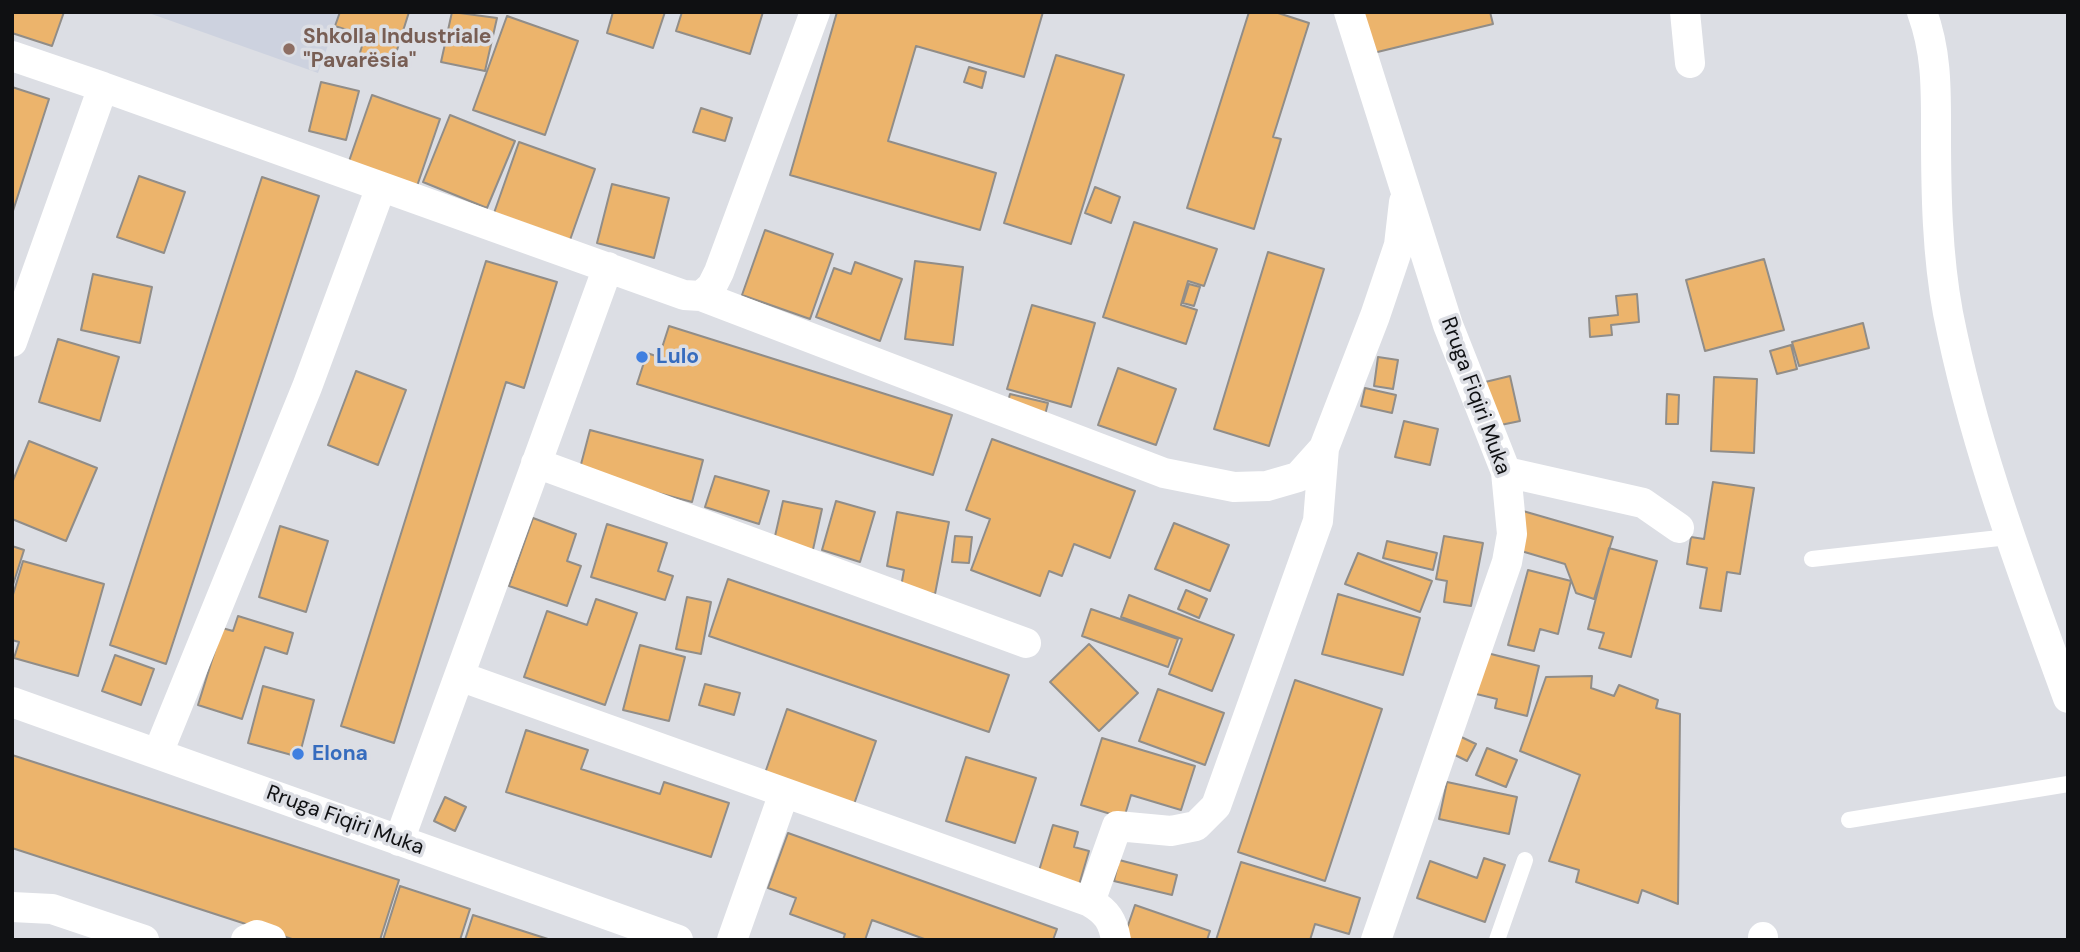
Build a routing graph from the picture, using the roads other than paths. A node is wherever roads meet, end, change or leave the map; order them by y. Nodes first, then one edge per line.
1 (815, 12) edge
2 (1349, 12) edge
3 (1685, 12) edge
4 (1922, 12) edge
5 (12, 56) edge
6 (1690, 63) dead end
7 (103, 87) junction
8 (382, 187) junction
9 (1406, 191) junction
10 (608, 267) junction
11 (701, 296) junction
12 (12, 342) edge
13 (1324, 448) junction
14 (536, 463) junction
15 (1506, 472) junction
16 (1679, 528) dead end
17 (2008, 537) junction
18 (1812, 559) dead end
19 (1026, 643) dead end
20 (458, 676) junction
21 (2068, 698) edge
22 (12, 702) edge
23 (158, 753) junction
24 (2068, 784) edge
25 (784, 793) junction
26 (1849, 820) dead end
27 (399, 841) junction
28 (1525, 860) dead end
29 (1090, 902) junction
30 (12, 907) edge
31 (144, 940) edge
32 (246, 940) edge
33 (271, 940) edge
34 (678, 940) edge
35 (732, 940) edge
36 (1116, 940) edge
37 (1376, 940) edge
38 (1497, 940) edge

1 - 11 street
2 - 9 street, Rruga Fiqiri Muka
3 - 6 street
4 - 17 street
5 - 7 street
7 - 8 street
7 - 12 street
8 - 10 street
8 - 23 street
9 - 13 street
9 - 15 street, Rruga Fiqiri Muka
10 - 11 street
10 - 14 street
11 - 13 street
13 - 29 street
14 - 19 street
14 - 20 street
15 - 16 street
15 - 37 street, Rruga Fiqiri Muka
17 - 18 lane
17 - 21 street
20 - 25 street
20 - 27 street
22 - 23 street, Rruga Fiqiri Muka
23 - 27 street, Rruga Fiqiri Muka
24 - 26 lane
25 - 29 street
25 - 35 street
27 - 34 street, Rruga Fiqiri Muka
28 - 38 lane
29 - 36 street
30 - 31 street
32 - 33 street

